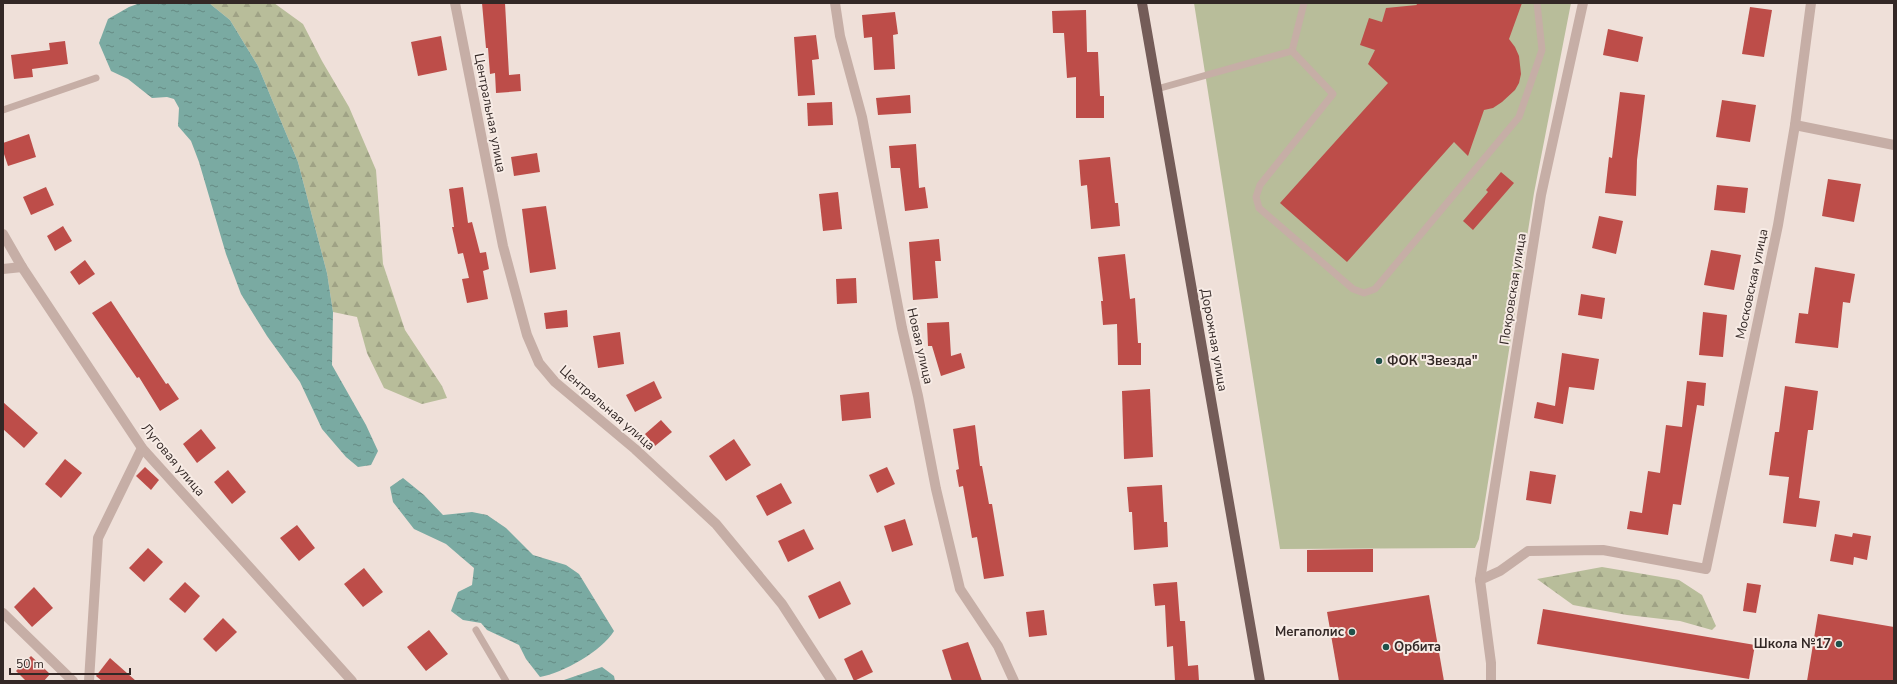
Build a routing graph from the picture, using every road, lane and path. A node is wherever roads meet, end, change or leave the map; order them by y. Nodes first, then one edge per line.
1 (455, 3) edge
2 (835, 3) edge
3 (1142, 3) edge
4 (1304, 3) edge
5 (1537, 3) edge
6 (1583, 3) edge
7 (1811, 3) edge
8 (1292, 51) junction
9 (96, 78) dead end
10 (1157, 89) junction
11 (3, 110) edge
12 (1796, 126) junction
13 (1894, 145) edge
14 (3, 234) edge
15 (22, 267) junction
16 (3, 269) edge
17 (142, 448) junction
18 (1480, 580) junction
19 (3, 613) edge
20 (476, 630) dead end
21 (73, 681) edge
22 (89, 681) edge
23 (352, 681) edge
24 (506, 681) edge
25 (832, 681) edge
26 (1014, 681) edge
27 (1260, 681) edge
28 (1491, 681) edge

1 - 25 street, Центральная улица
2 - 26 street, Новая улица
3 - 10 main road, Дорожная улица
4 - 8 lane
5 - 8 lane
6 - 18 street, Покровская улица
7 - 12 street, Московская улица
8 - 10 lane
9 - 11 lane
10 - 27 main road, Дорожная улица
12 - 13 street
12 - 18 street, Московская улица
14 - 15 street, Луговая улица
15 - 16 street
15 - 17 street, Луговая улица
17 - 22 street
17 - 23 street, Луговая улица
18 - 28 street, Покровская улица
19 - 21 street
20 - 24 lane

